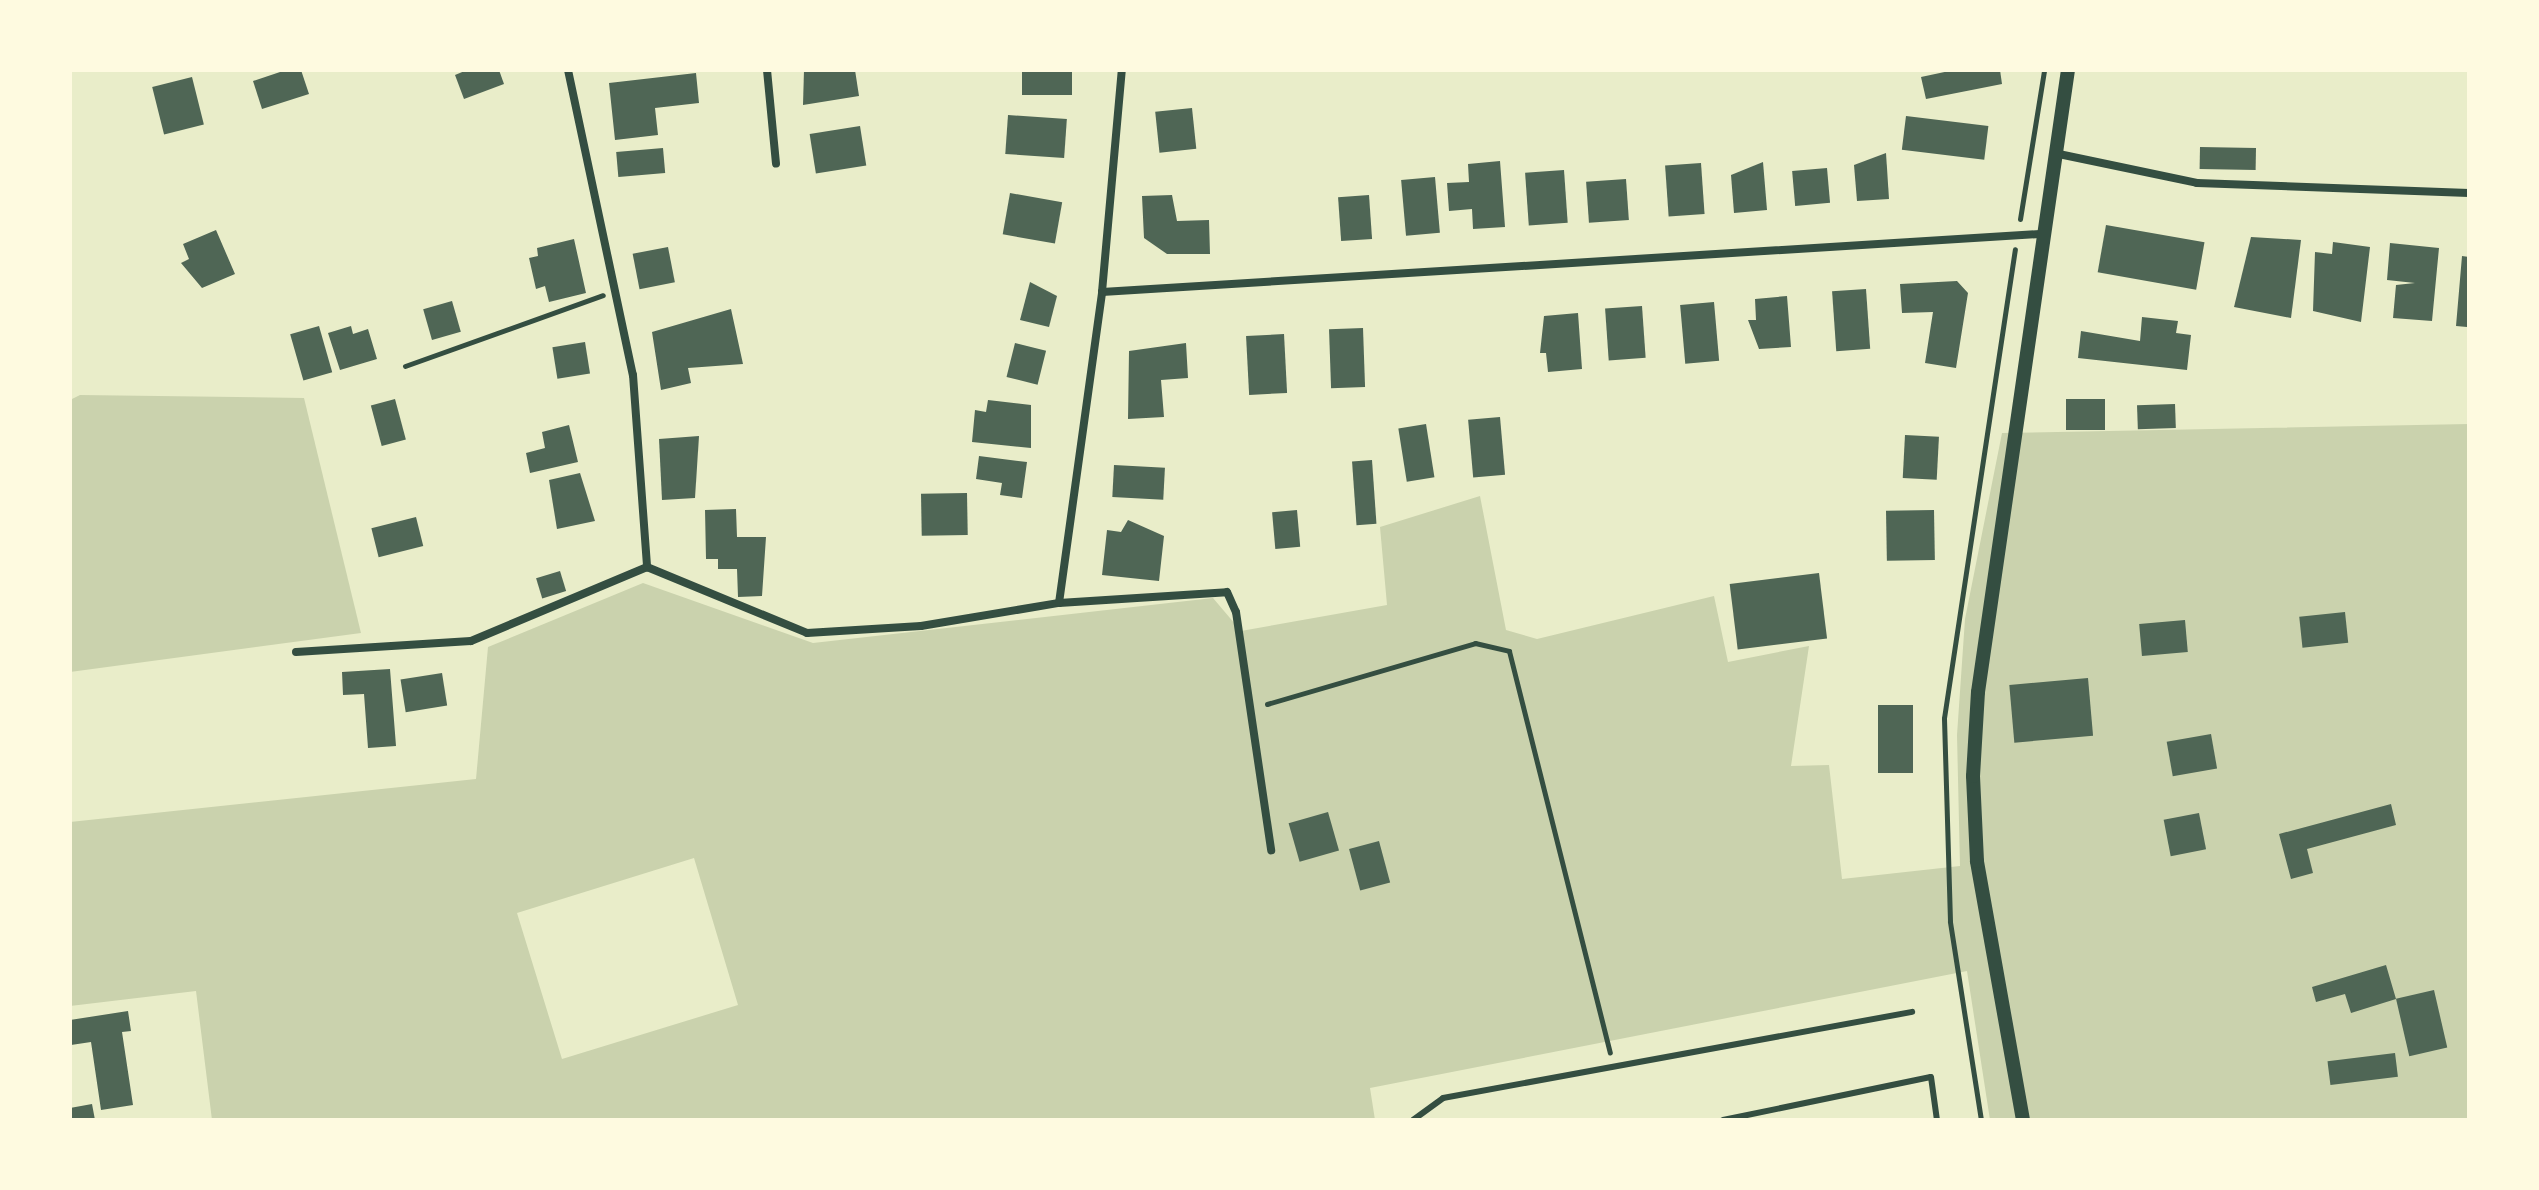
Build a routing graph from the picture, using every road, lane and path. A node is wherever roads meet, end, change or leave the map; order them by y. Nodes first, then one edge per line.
1 (568, 70) edge
2 (767, 70) edge
3 (1122, 70) edge
4 (2068, 70) edge
5 (2053, 153) junction
6 (776, 164) dead end
7 (2469, 193) edge
8 (2040, 234) junction
9 (615, 290) junction
10 (1102, 292) junction
11 (405, 366) dead end
12 (647, 567) junction
13 (1059, 603) junction
14 (296, 652) dead end
15 (1267, 704) dead end
16 (1271, 850) dead end
17 (1912, 1012) dead end
18 (1612, 1063) junction
19 (1413, 1120) edge
20 (1723, 1120) edge
21 (1937, 1120) edge
22 (2023, 1120) edge

1 - 9 street
2 - 6 street
3 - 10 street
4 - 5 street
5 - 7 street
5 - 8 street
8 - 10 street
8 - 22 street
9 - 11 path
9 - 12 street
10 - 13 street
12 - 13 street
12 - 14 street
13 - 16 street
15 - 18 path
17 - 18 lane
18 - 19 lane
20 - 21 lane

